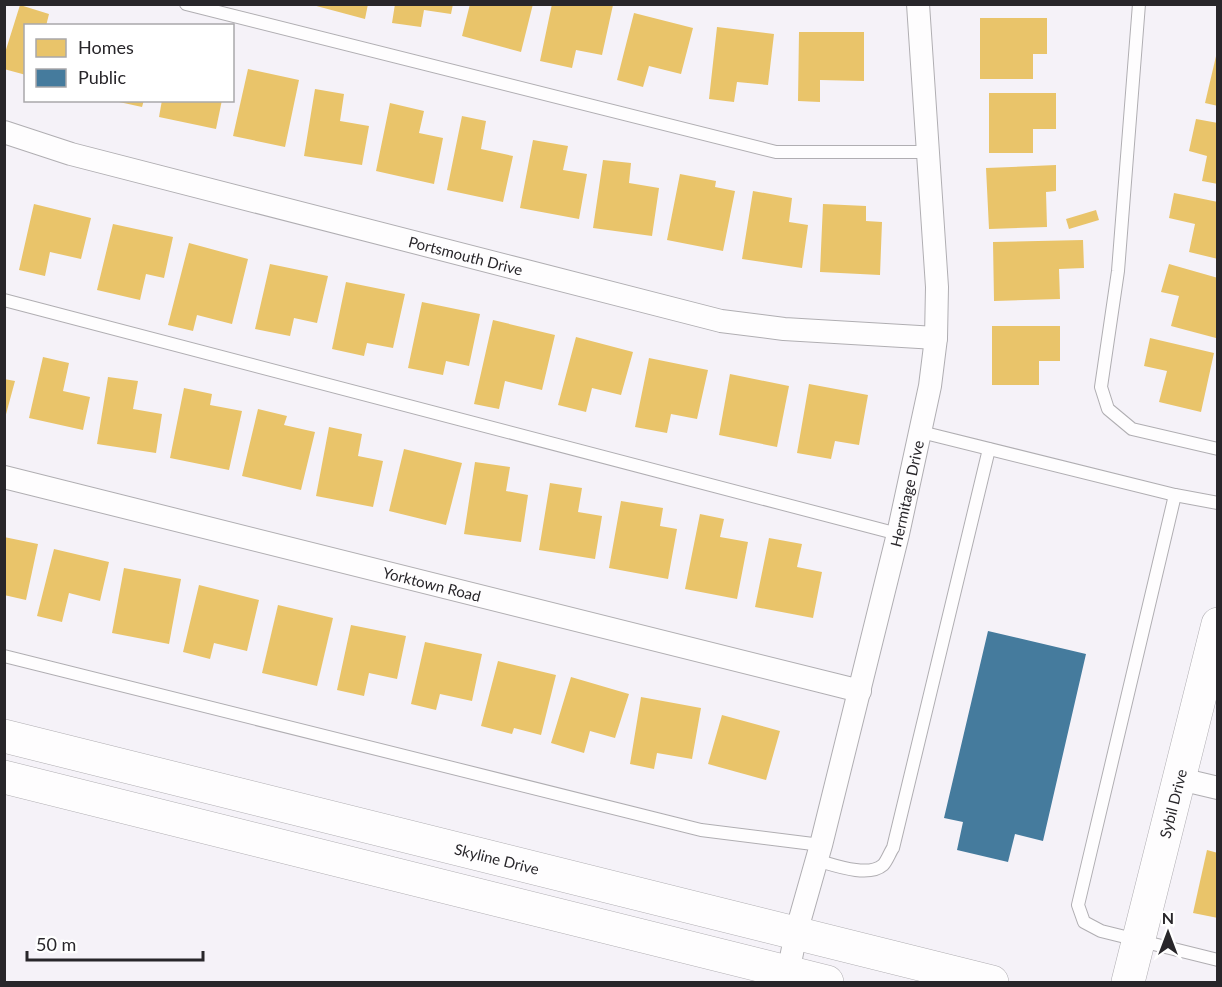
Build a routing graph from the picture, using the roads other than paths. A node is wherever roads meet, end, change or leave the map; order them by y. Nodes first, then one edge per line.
1 (186, 4) edge
2 (918, 4) edge
3 (1139, 4) edge
4 (4, 132) edge
5 (928, 152) junction
6 (4, 300) edge
7 (936, 338) junction
8 (921, 432) junction
9 (989, 449) junction
10 (1218, 449) edge
11 (4, 477) edge
12 (1174, 495) junction
13 (1218, 503) edge
14 (898, 534) junction
15 (1218, 624) edge
16 (4, 656) edge
17 (860, 691) junction
18 (4, 736) edge
19 (4, 777) edge
20 (1180, 779) junction
21 (1218, 788) edge
22 (819, 853) junction
23 (796, 933) junction
24 (1140, 941) junction
25 (1218, 960) edge
26 (787, 978) edge
27 (828, 982) edge
28 (992, 982) edge
29 (1128, 982) edge

1 - 5 lane
2 - 5 street, Hermitage Drive
3 - 10 lane
4 - 7 street, Portsmouth Drive
5 - 7 street, Hermitage Drive
6 - 14 lane
7 - 8 street, Hermitage Drive
8 - 9 lane
8 - 14 street, Hermitage Drive
9 - 12 lane
9 - 22 lane
11 - 17 street, Yorktown Road
12 - 13 lane
12 - 24 lane
14 - 17 street, Hermitage Drive
15 - 20 main road, Sybil Drive
16 - 22 lane
17 - 22 street, Hermitage Drive
18 - 23 main road, Skyline Drive
19 - 26 main road
20 - 21 street
20 - 24 main road, Sybil Drive
22 - 23 street, Hermitage Drive
23 - 26 street, Hermitage Drive
23 - 28 main road, Skyline Drive
24 - 25 lane
24 - 29 main road, Sybil Drive
26 - 27 main road

